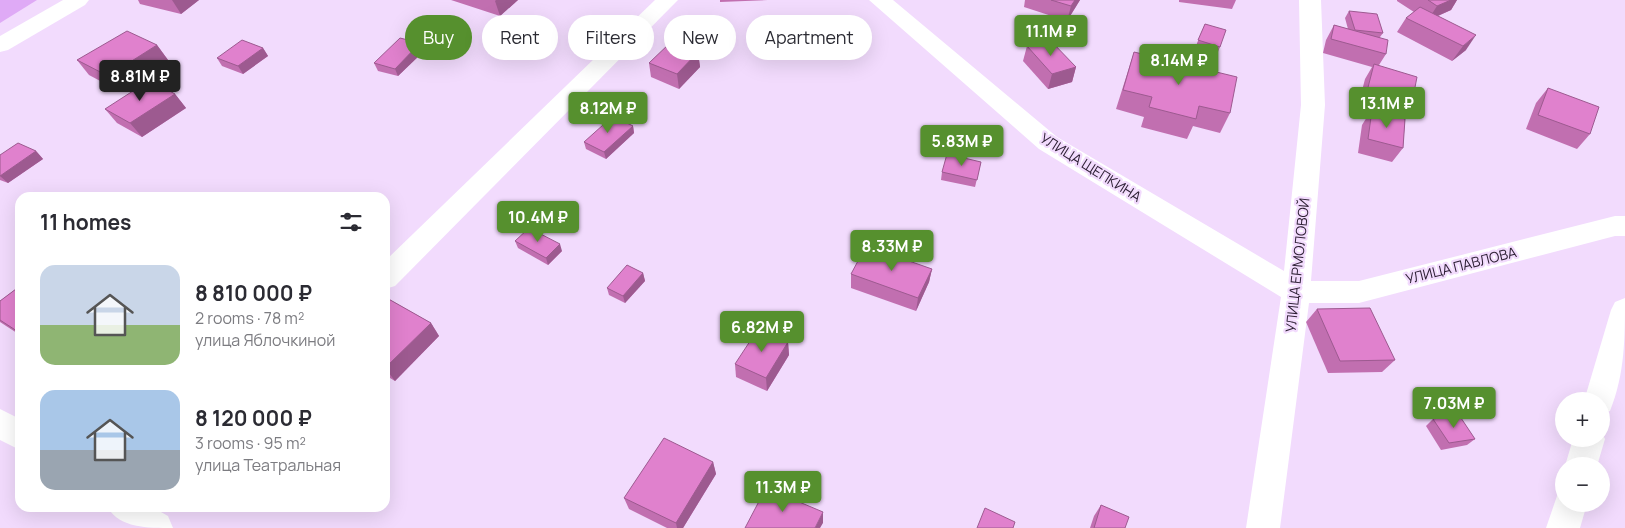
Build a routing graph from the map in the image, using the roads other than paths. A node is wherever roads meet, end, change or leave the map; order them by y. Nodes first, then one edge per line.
1 (78, 0) edge
2 (667, 0) edge
3 (880, 0) edge
4 (1310, 0) edge
5 (0, 45) edge
6 (1625, 226) edge
7 (390, 273) edge
8 (1296, 292) junction
9 (1625, 310) edge
10 (1602, 392) edge
11 (0, 423) edge
12 (15, 433) edge
13 (1568, 512) edge
14 (1263, 528) edge
15 (1563, 528) edge

1 - 5 street
2 - 7 street
3 - 8 street, УЛИЦА ЩЕПКИНА
4 - 8 street, УЛИЦА ЕРМОЛОВОЙ
6 - 8 street, УЛИЦА ПАВЛОВА
8 - 14 street, УЛИЦА ЕРМОЛОВОЙ
9 - 10 street
11 - 12 street
13 - 15 street

